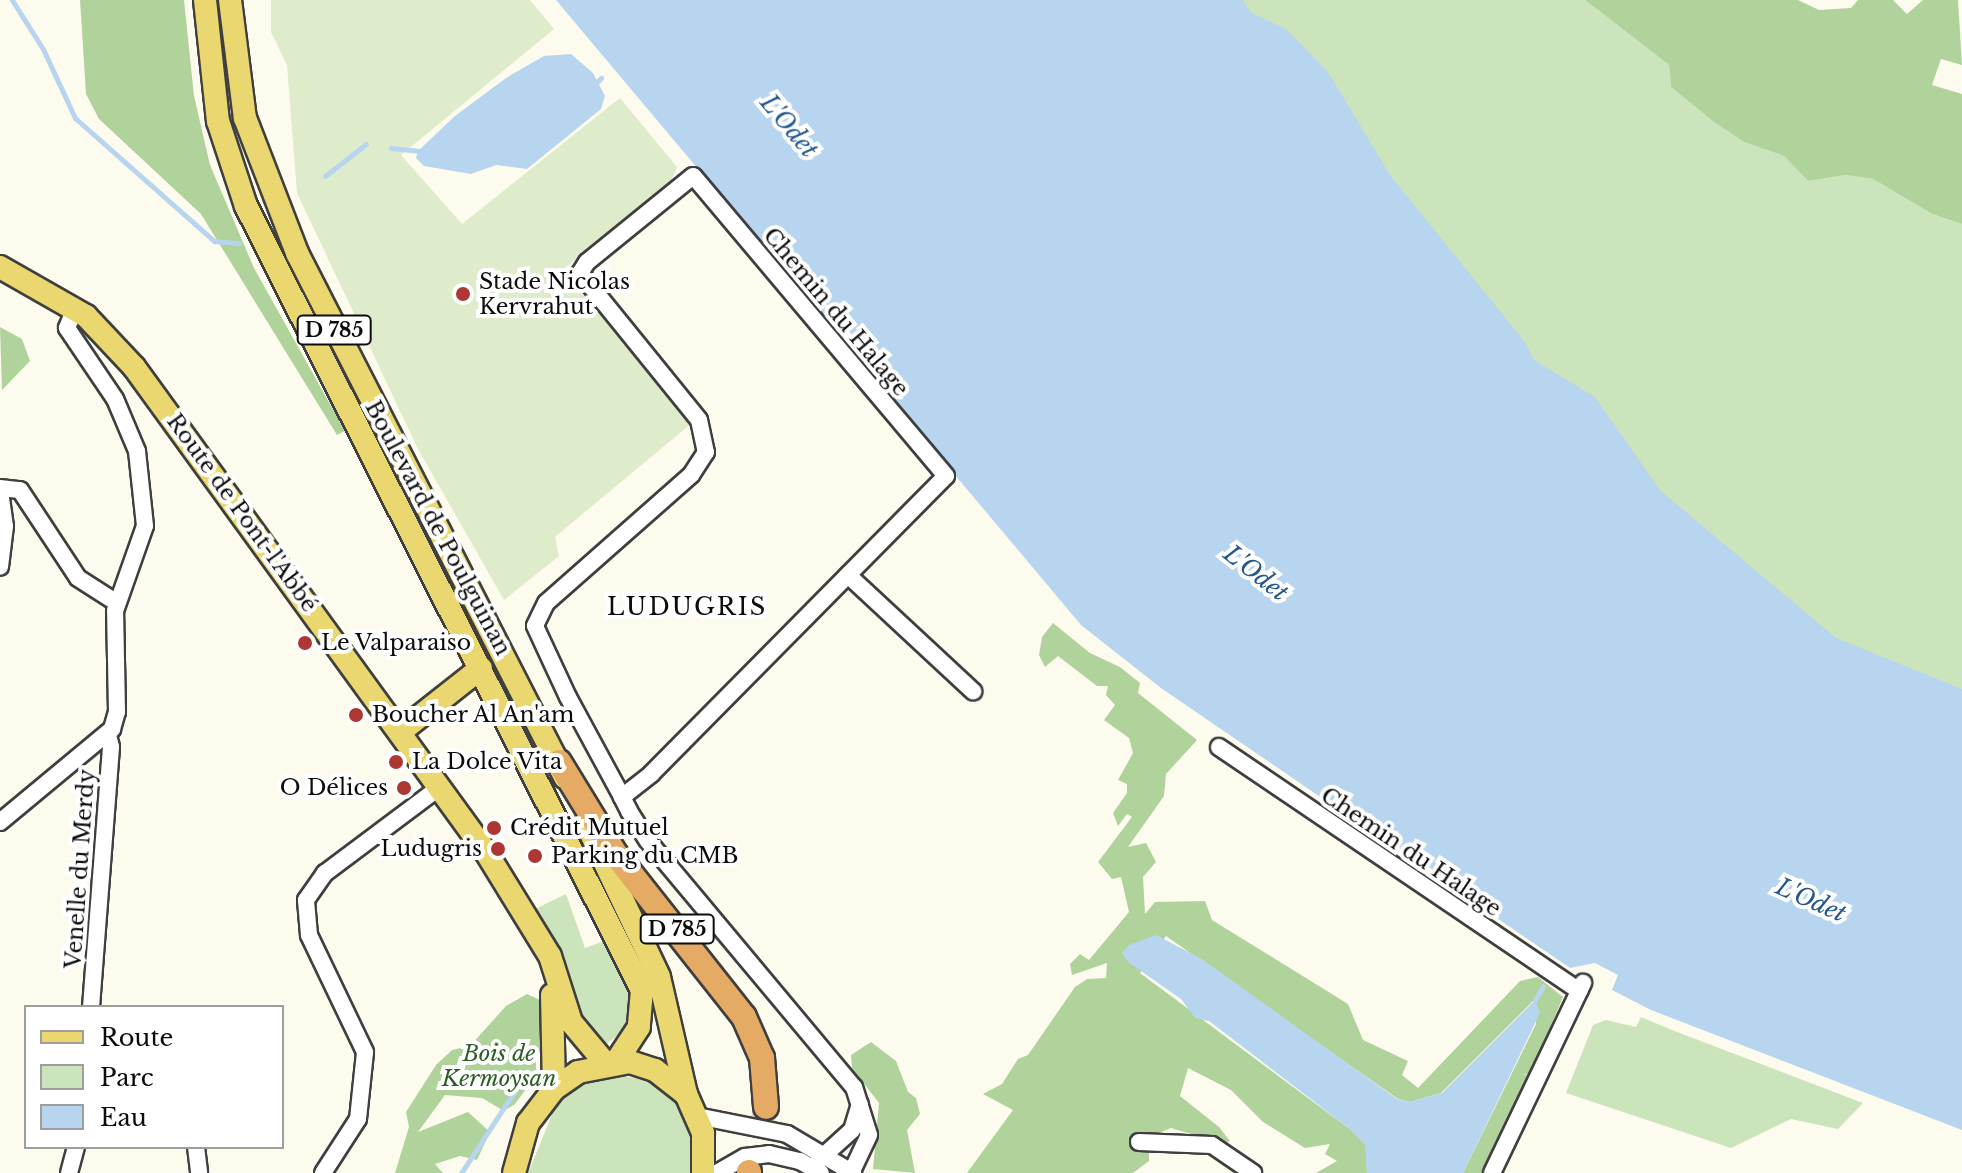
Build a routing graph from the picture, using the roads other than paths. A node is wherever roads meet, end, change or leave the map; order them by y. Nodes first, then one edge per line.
1 (205, 0) edge
2 (230, 0) edge
3 (0, 267) edge
4 (75, 308) junction
5 (0, 489) edge
6 (0, 567) edge
7 (848, 575) junction
8 (117, 603) junction
9 (481, 668) junction
10 (973, 691) dead end
11 (400, 732) junction
12 (108, 735) junction
13 (1219, 747) dead end
14 (559, 762) junction
15 (440, 787) junction
16 (622, 797) junction
17 (0, 822) edge
18 (527, 918) junction
19 (1530, 960) junction
20 (1530, 978) dead end
21 (91, 1005) edge
22 (611, 1063) junction
23 (554, 1089) junction
24 (686, 1094) junction
25 (860, 1100) junction
26 (766, 1107) tunnel mouth
27 (697, 1116) junction
28 (1139, 1142) dead end
29 (75, 1149) edge
30 (196, 1149) edge
31 (824, 1152) junction
32 (818, 1171) edge
33 (69, 1173) edge
34 (199, 1173) edge
35 (323, 1173) edge
36 (514, 1173) edge
37 (703, 1173) edge
38 (717, 1173) edge
39 (852, 1173) edge
40 (1253, 1173) edge
41 (1492, 1173) edge

1 - 9 main road, Boulevard de Poulguinan / D 785
2 - 14 main road, Boulevard de Poulguinan / D 785
3 - 4 main road, Route de Pont-l'Abbé
4 - 8 street
4 - 11 main road, Route de Pont-l'Abbé
5 - 6 street
5 - 8 street
7 - 10 street
7 - 16 street
7 - 16 street, Chemin du Halage
8 - 12 street, Venelle du Merdy
9 - 11 main road
9 - 22 main road, Boulevard de Poulguinan / D 785
11 - 15 main road, Route de Pont-l'Abbé
12 - 17 street
12 - 21 street, Venelle du Merdy
13 - 19 street, Chemin du Halage
14 - 24 main road, Boulevard de Poulguinan / D 785
14 - 26 highway, D 785
15 - 18 main road, Route de Pont-l'Abbé
15 - 35 street
16 - 25 street
18 - 22 main road, Route de Pont-l'Abbé
18 - 23 main road, Route de Pont-l'Abbé
19 - 20 street
19 - 41 street, Chemin du Halage
22 - 23 main road
22 - 24 main road
23 - 36 main road
24 - 27 main road
25 - 31 street
25 - 39 street
27 - 31 street
27 - 37 main road
28 - 40 street
29 - 33 street
30 - 34 street
31 - 32 street
31 - 39 street
32 - 38 street

